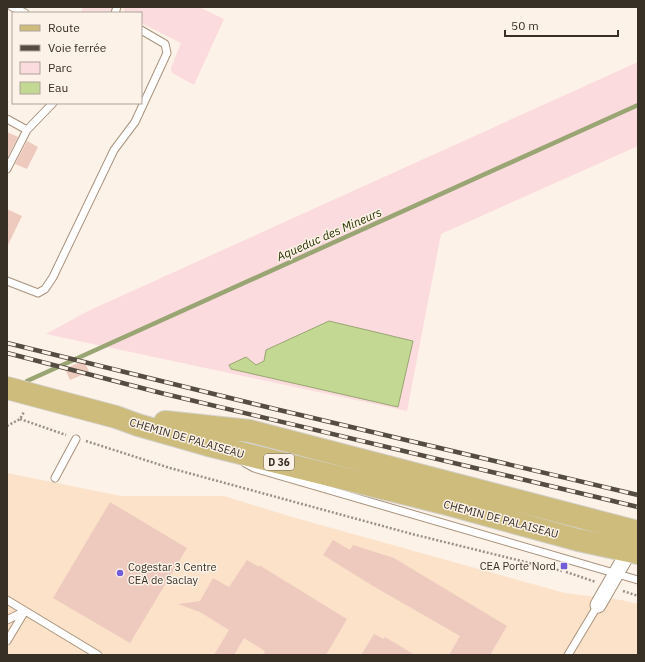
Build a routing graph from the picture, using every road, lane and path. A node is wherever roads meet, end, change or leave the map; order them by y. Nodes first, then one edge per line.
1 (12, 7) edge
2 (23, 12) edge
3 (142, 31) edge
4 (53, 104) edge
5 (7, 119) edge
6 (27, 130) junction
7 (7, 169) edge
8 (7, 281) edge
9 (7, 388) edge
10 (116, 417) junction
11 (7, 426) edge
12 (76, 438) junction
13 (217, 447) junction
14 (54, 478) dead end
15 (636, 540) edge
16 (638, 580) edge
17 (612, 581) junction
18 (638, 596) edge
19 (7, 600) edge
20 (598, 605) joint
21 (25, 611) junction
22 (7, 620) edge
23 (7, 641) edge
24 (98, 655) edge
25 (568, 655) edge

1 - 2 lane
3 - 8 lane
4 - 6 lane
5 - 6 lane
6 - 7 lane
9 - 10 main road, D 36
10 - 13 main road, CHEMIN DE PALAISEAU / D 36
10 - 15 main road, CHEMIN DE PALAISEAU / D 36
11 - 12 path
12 - 14 lane
12 - 17 path
13 - 15 main road, CHEMIN DE PALAISEAU / D 36
13 - 17 lane
15 - 17 street
16 - 17 lane
17 - 18 path
17 - 20 street
19 - 21 lane
20 - 25 lane
21 - 22 lane
21 - 23 lane
21 - 24 lane

